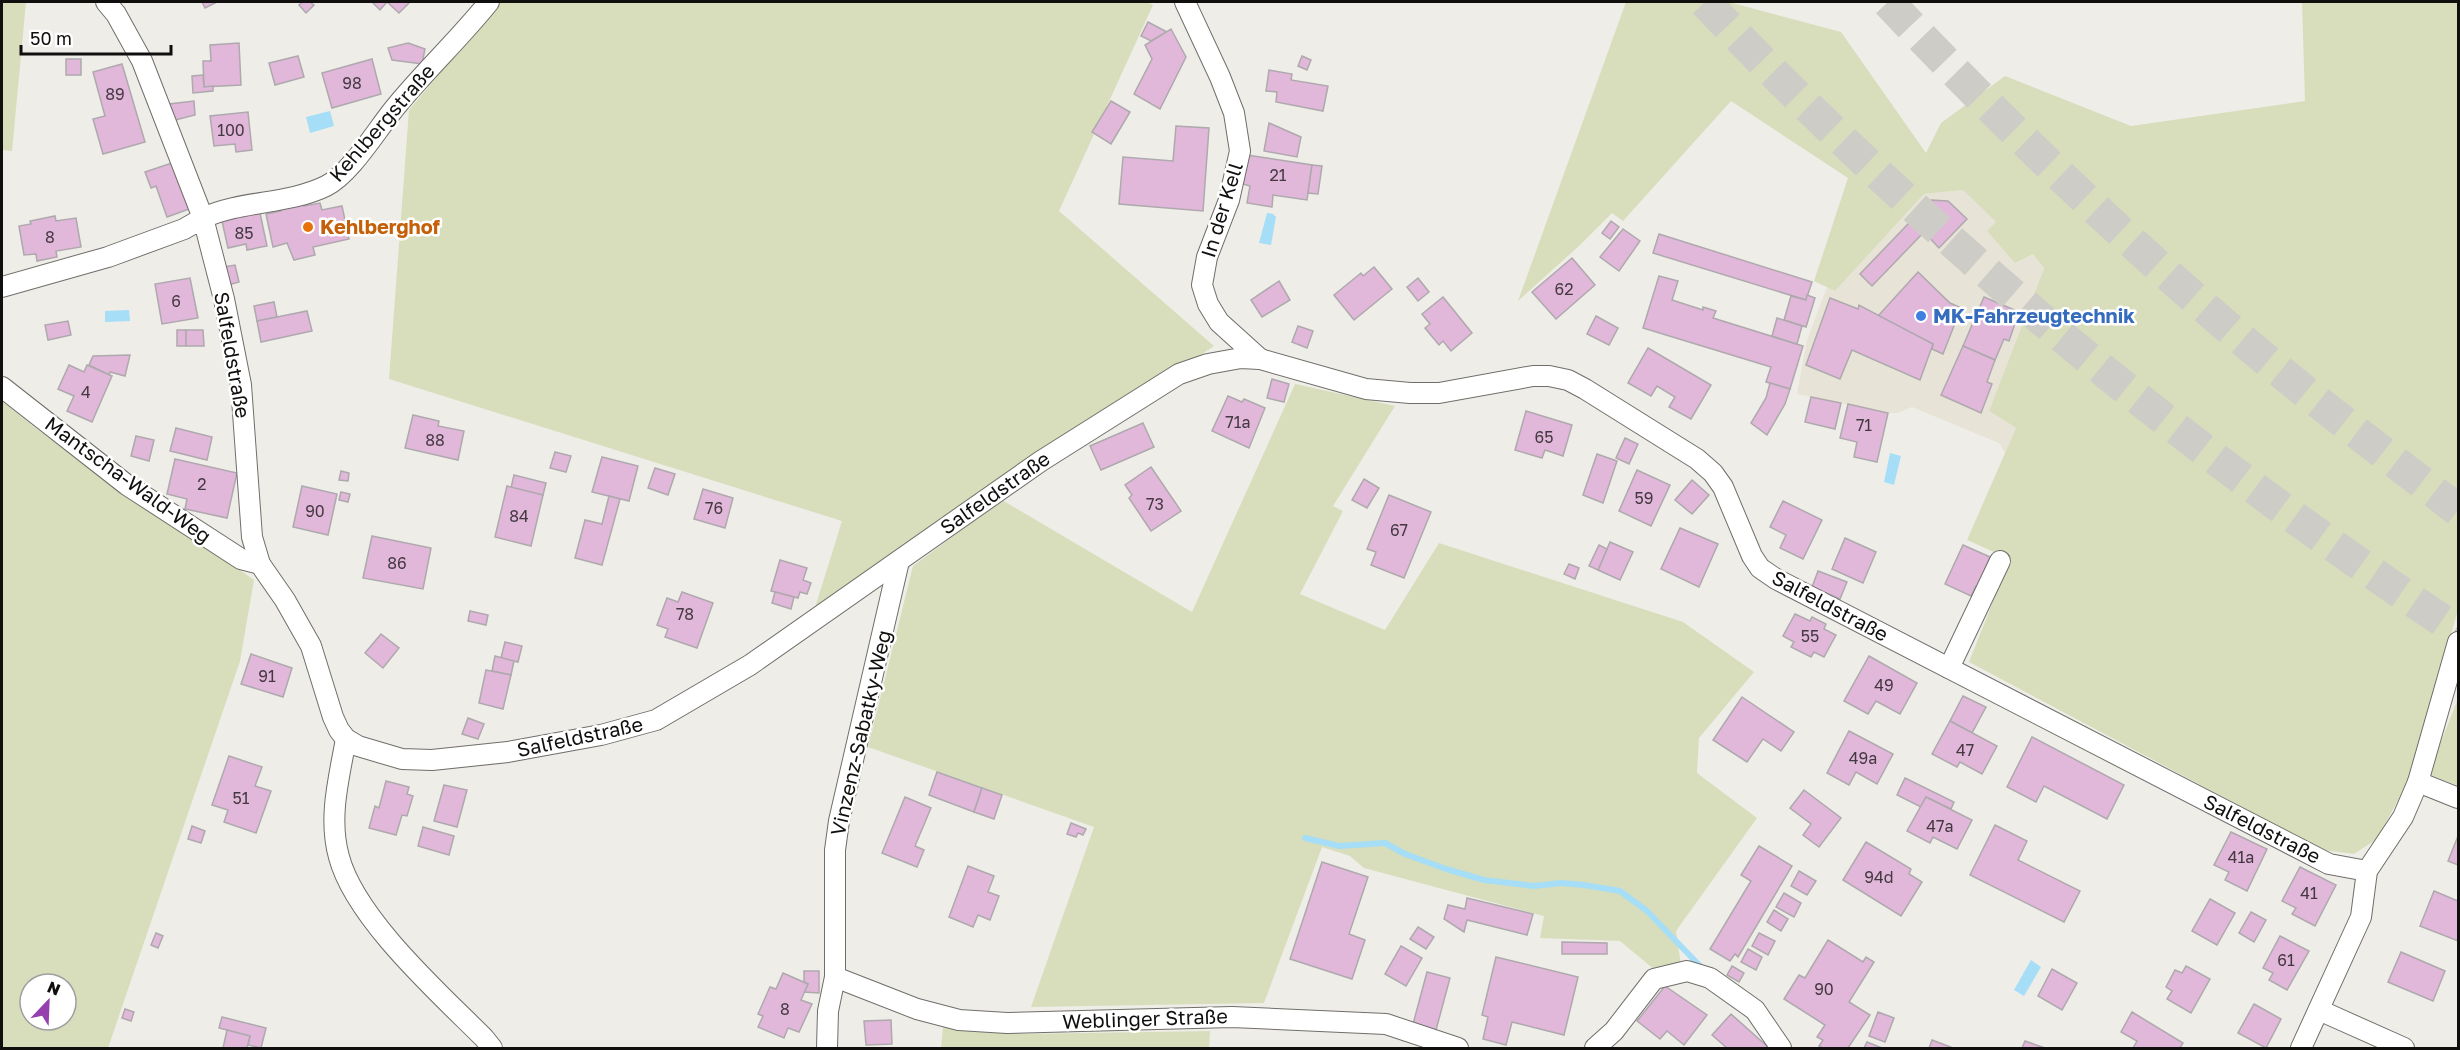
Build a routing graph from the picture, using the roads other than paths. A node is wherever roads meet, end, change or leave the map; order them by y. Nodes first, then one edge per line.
1 (106, 2) edge
2 (489, 2) edge
3 (1185, 2) edge
4 (203, 218) junction
5 (1202, 285) joint
6 (2, 287) edge
7 (1260, 359) junction
8 (2, 387) edge
9 (899, 561) junction
10 (2000, 561) dead end
11 (260, 564) junction
12 (2458, 642) edge
13 (1949, 668) junction
14 (346, 739) junction
15 (2418, 782) junction
16 (2458, 798) edge
17 (2367, 871) junction
18 (835, 977) junction
19 (2319, 1010) junction
20 (492, 1048) edge
21 (827, 1048) edge
22 (1458, 1048) edge
23 (1595, 1048) edge
24 (1781, 1048) edge
25 (2301, 1048) edge
26 (2403, 1048) edge

1 - 4 street
2 - 4 street, Kehlbergstraße
3 - 5 street, In der Kell
4 - 6 street
4 - 11 street, Salfeldstraße
5 - 7 street, Salfeldstraße
7 - 9 street, Salfeldstraße
7 - 13 street, Salfeldstraße
8 - 11 street, Mantscha-Wald-Weg
9 - 14 street, Salfeldstraße
9 - 18 street, Vinzenz-Sabatky-Weg
10 - 13 street
11 - 14 street, Salfeldstraße
12 - 15 street
13 - 17 street, Salfeldstraße
14 - 20 street
15 - 16 street
15 - 17 street
17 - 19 street
18 - 21 street, Vinzenz-Sabatky-Weg
18 - 22 street, Weblinger Straße
19 - 25 street
19 - 26 street
23 - 24 street

